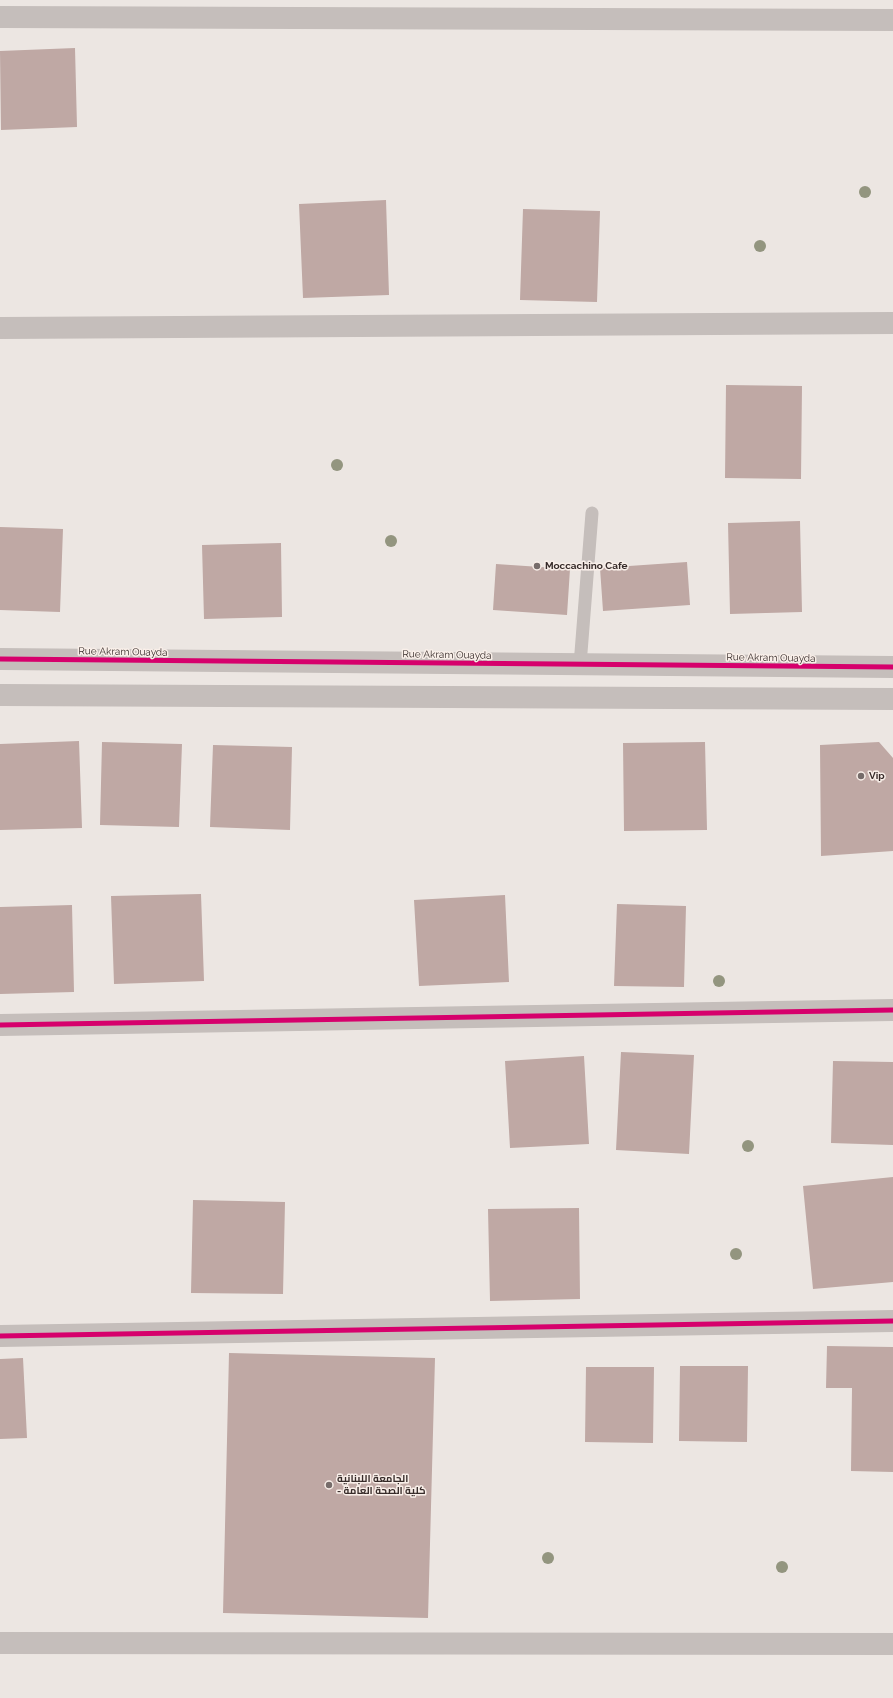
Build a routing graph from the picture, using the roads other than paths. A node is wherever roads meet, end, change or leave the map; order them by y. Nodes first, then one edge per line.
1 (0, 17) edge
2 (893, 20) edge
3 (893, 323) edge
4 (0, 328) edge
5 (592, 513) dead end
6 (0, 659) edge
7 (580, 665) junction
8 (893, 667) edge
9 (0, 695) edge
10 (893, 700) edge
11 (893, 1010) edge
12 (0, 1025) edge
13 (893, 1320) edge
14 (0, 1336) edge
15 (0, 1643) edge
16 (893, 1644) edge

1 - 2 street
3 - 4 street
5 - 7 lane
6 - 7 street, Rue Akram Ouayda
7 - 8 street, Rue Akram Ouayda
9 - 10 street
11 - 12 street
13 - 14 street
15 - 16 street

